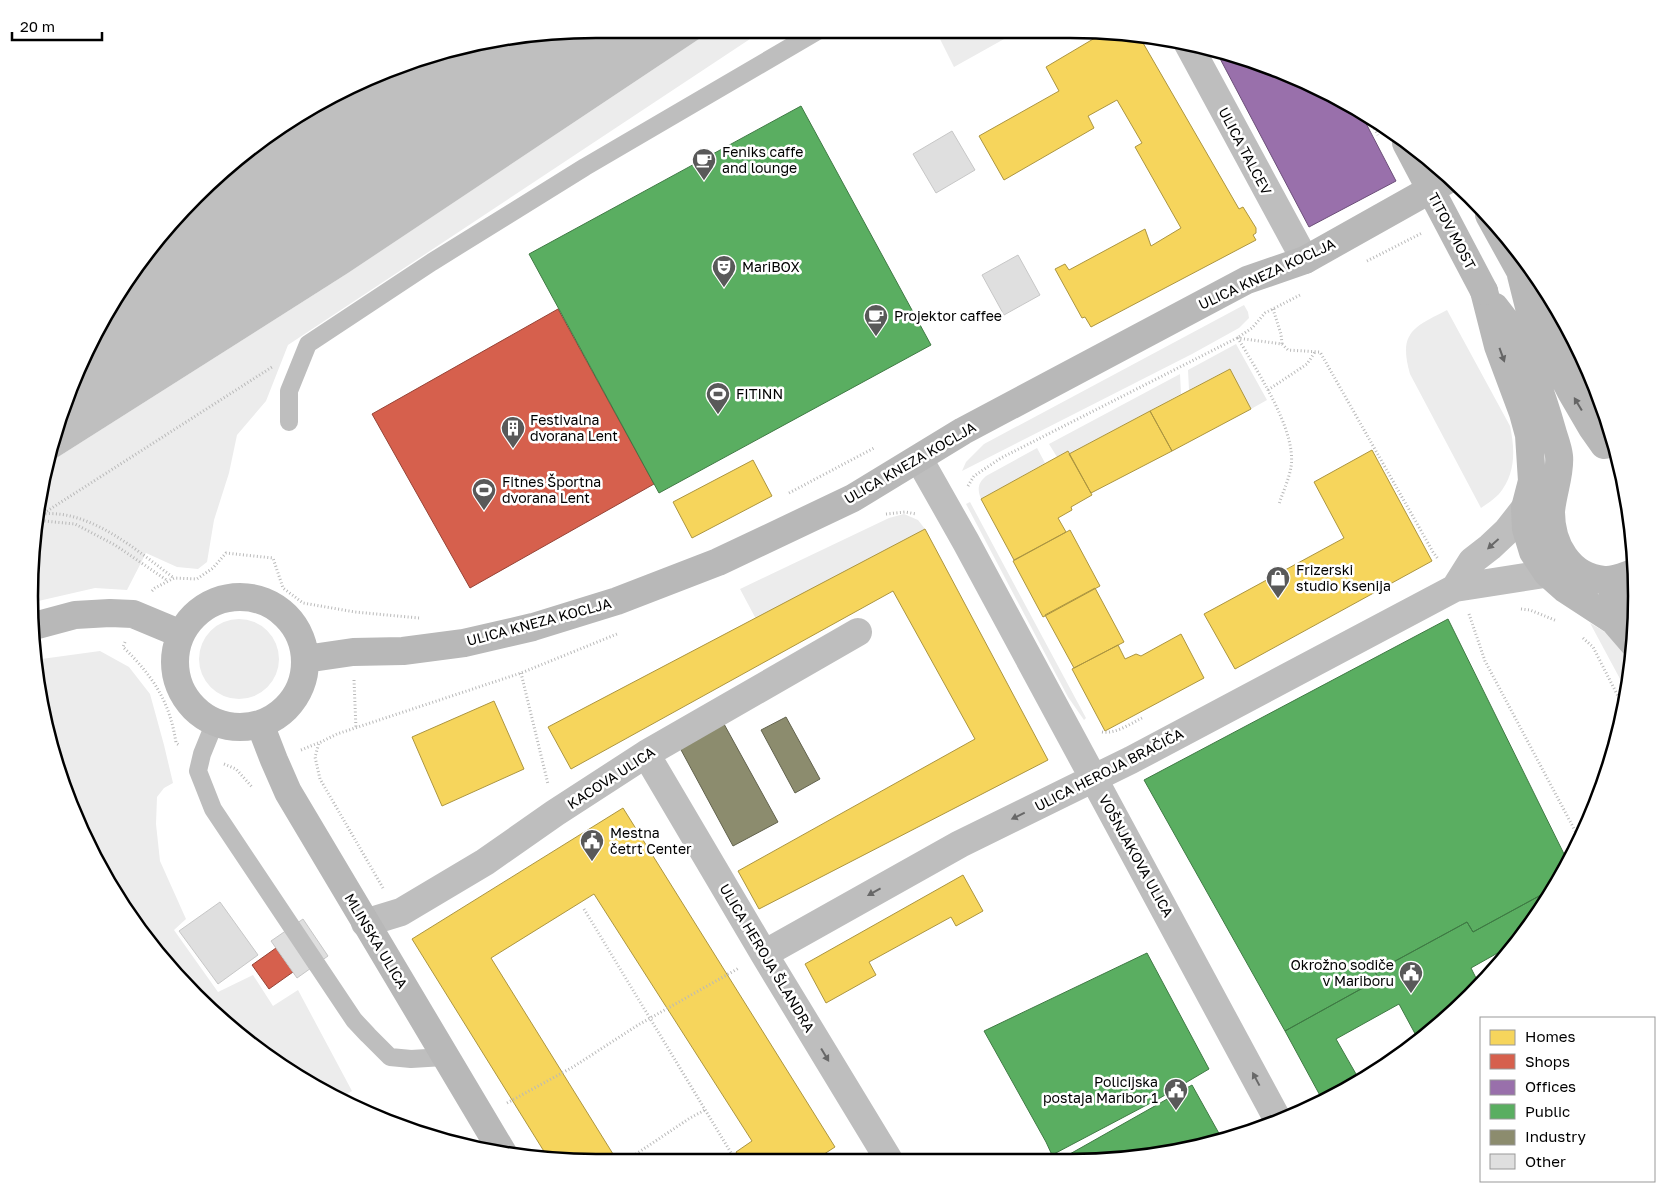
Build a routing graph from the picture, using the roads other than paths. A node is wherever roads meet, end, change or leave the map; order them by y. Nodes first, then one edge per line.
1 (806, 38) edge
2 (1192, 52) edge
3 (1413, 156) edge
4 (1444, 182) edge
5 (1509, 253) edge
6 (1305, 260) junction
7 (1520, 272) junction
8 (1533, 286) edge
9 (1484, 291) junction
10 (289, 422) dead end
11 (1605, 442) edge
12 (1607, 447) edge
13 (1560, 456) junction
14 (919, 459) junction
15 (1532, 481) junction
16 (1525, 508) junction
17 (1576, 570) junction
18 (1547, 573) junction
19 (1627, 575) edge
20 (1605, 580) junction
21 (1455, 588) junction
22 (1628, 604) edge
23 (39, 625) edge
24 (858, 632) dead end
25 (181, 634) junction
26 (1626, 634) edge
27 (305, 659) junction
28 (215, 722) junction
29 (260, 724) junction
30 (646, 754) junction
31 (1093, 778) junction
32 (365, 924) junction
33 (764, 954) junction
34 (444, 1057) junction
35 (1275, 1115) edge
36 (499, 1146) edge
37 (885, 1154) edge

1 - 10 lane
2 - 6 street, ULICA TALCEV
3 - 9 street, TITOV MOST, bridge
4 - 6 street, ULICA KNEZA KOCLJA
5 - 7 street
6 - 14 street, ULICA KNEZA KOCLJA
7 - 8 street
11 -> 7 street
9 - 13 street
9 -> 15 street
12 - 13 street
13 - 15 street
13 - 17 street
14 - 27 street, ULICA KNEZA KOCLJA
14 - 31 street, VOŠNJAKOVA ULICA
15 - 16 street
16 - 18 street
16 -> 21 street, ULICA HEROJA BRAČIČA
17 - 18 street, ULICA HEROJA BRAČIČA
17 - 20 street
18 - 21 street, ULICA HEROJA BRAČIČA
18 - 26 street
19 - 20 street
20 - 22 street
21 - 31 street, ULICA HEROJA BRAČIČA
23 - 25 street
24 - 30 street, KACOVA ULICA
25 - 27 street
25 - 28 street
27 - 29 street
28 - 29 street
28 - 34 lane
29 - 32 street, MLINSKA ULICA
30 - 32 street, KACOVA ULICA
30 - 33 street, ULICA HEROJA ŠLANDRA
31 -> 33 street, ULICA HEROJA BRAČIČA
35 -> 31 street, VOŠNJAKOVA ULICA
32 - 34 street, MLINSKA ULICA
33 -> 37 street, ULICA HEROJA ŠLANDRA
34 - 36 street, MLINSKA ULICA

